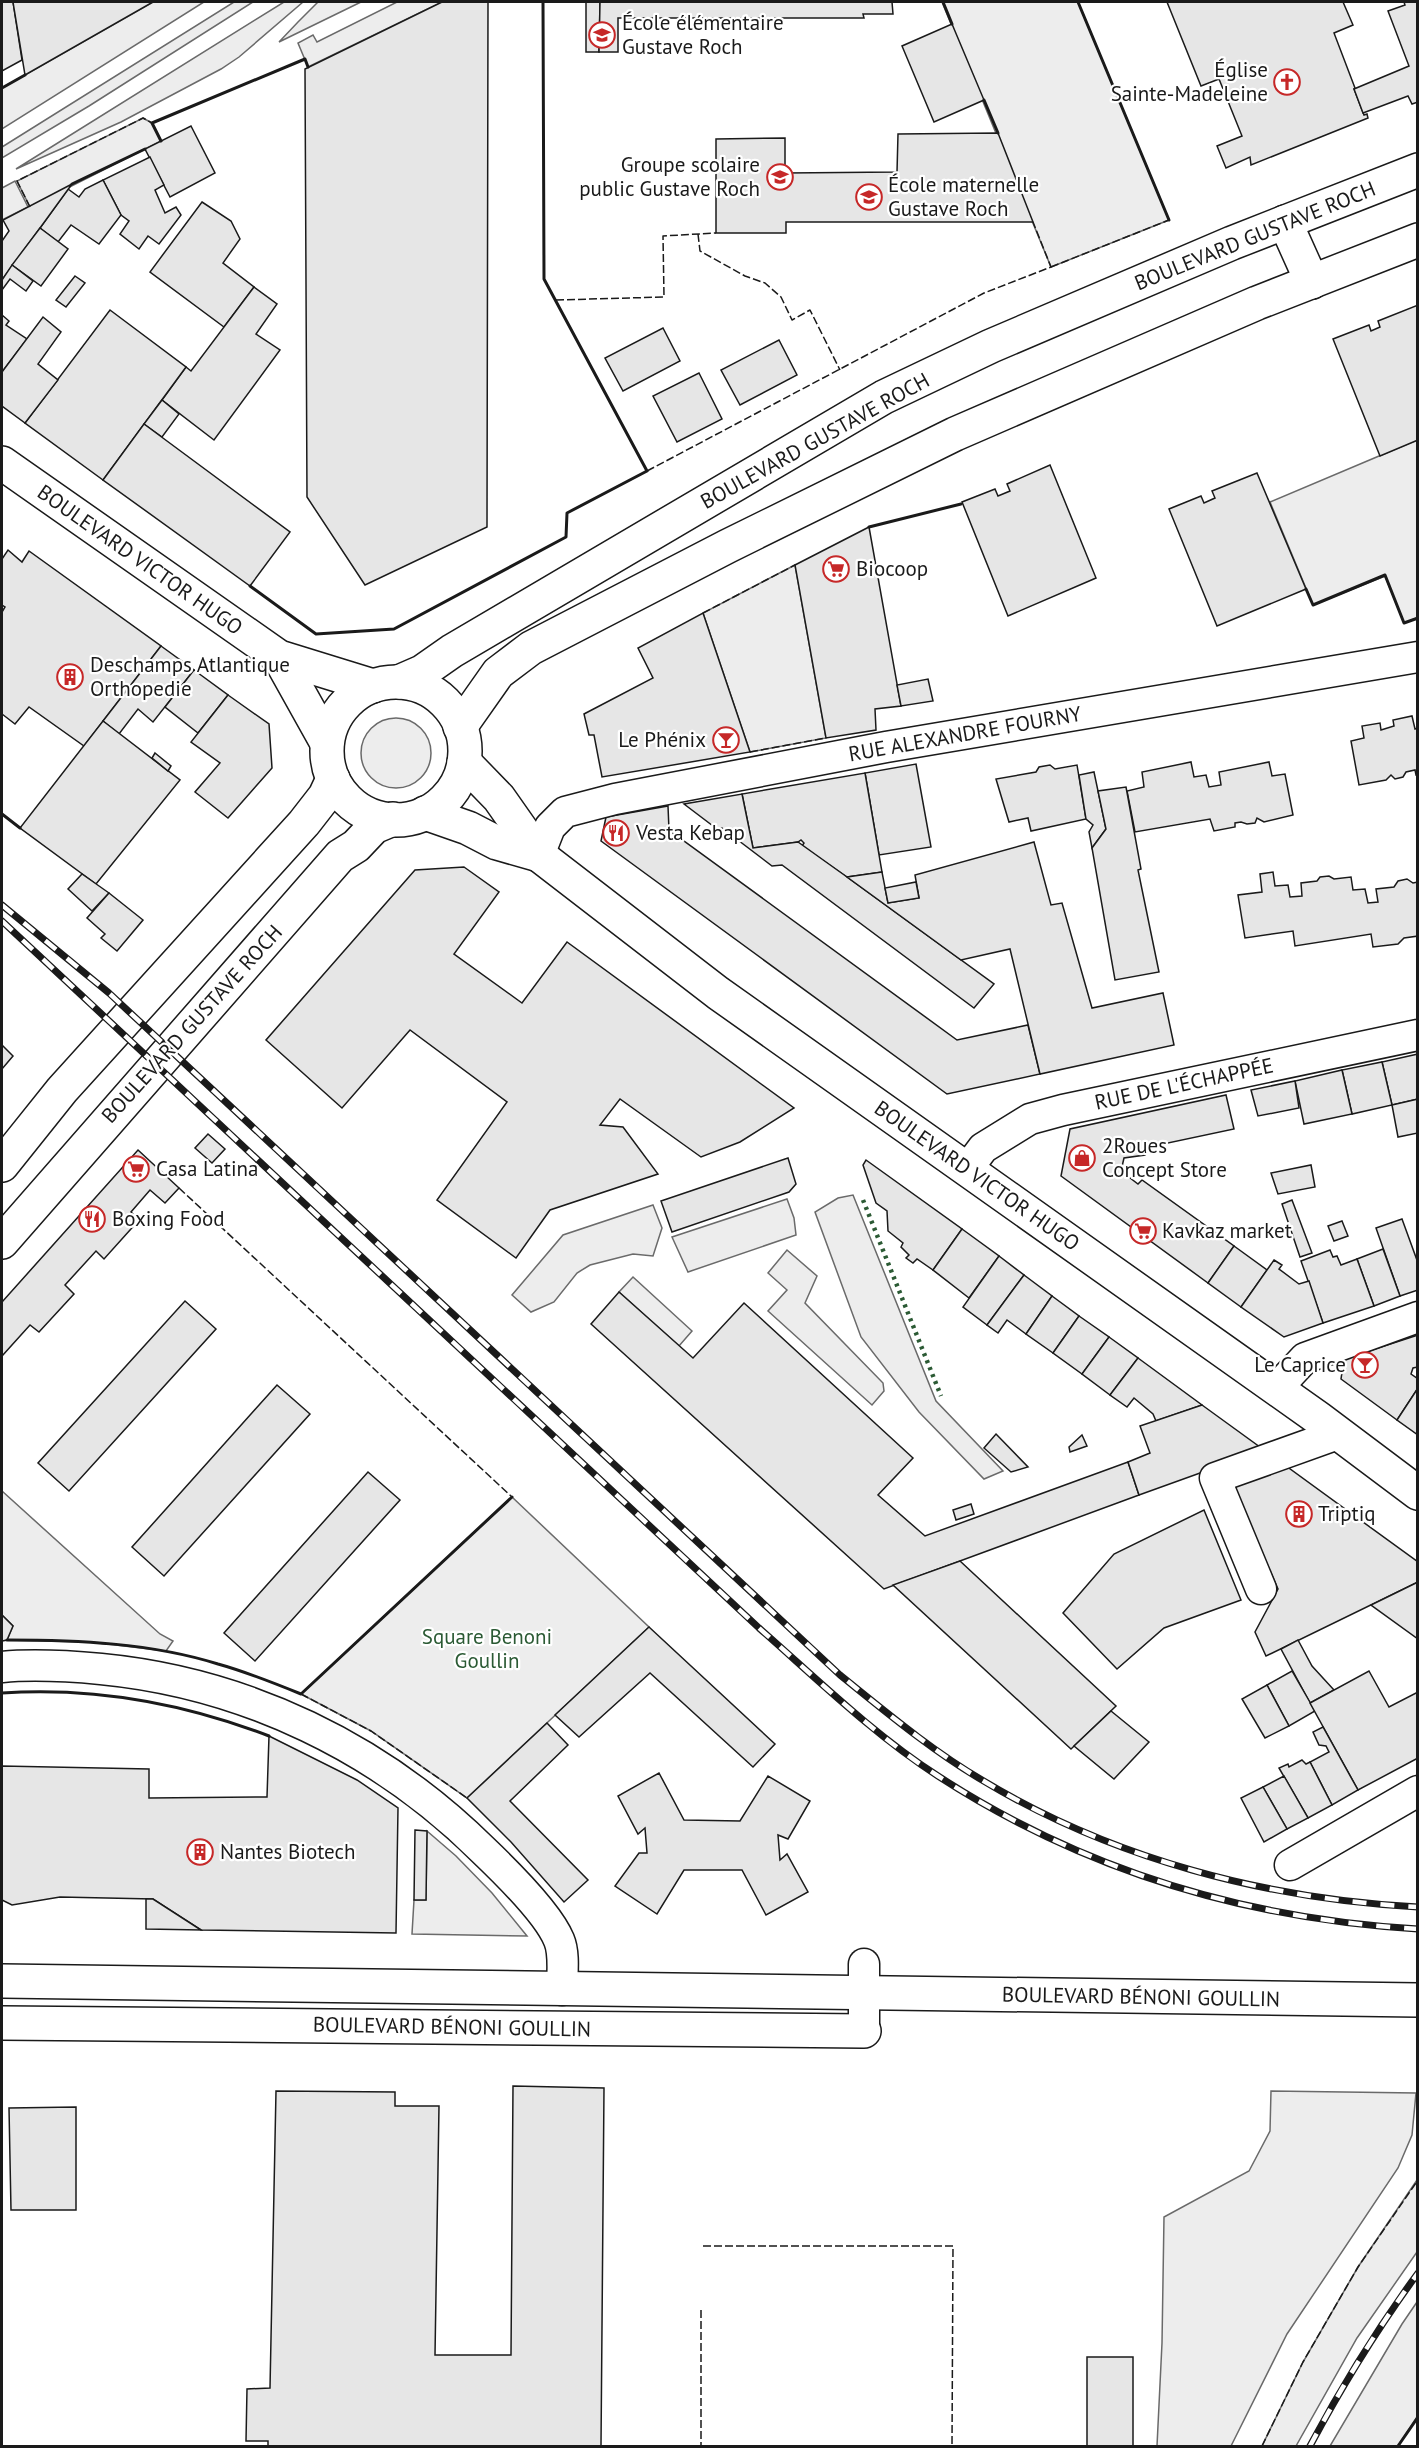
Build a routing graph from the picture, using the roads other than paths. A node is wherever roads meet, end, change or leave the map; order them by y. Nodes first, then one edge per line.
1 (1418, 170) edge
2 (1285, 222) junction
3 (1418, 240) edge
4 (1312, 282) junction
5 (2, 463) edge
6 (279, 657) junction
7 (1418, 657) edge
8 (386, 684) junction
9 (460, 727) junction
10 (327, 743) junction
11 (464, 762) junction
12 (333, 779) junction
13 (425, 813) junction
14 (393, 819) junction
15 (539, 855) junction
16 (1418, 1035) edge
17 (2, 1165) edge
18 (968, 1168) junction
19 (2, 1242) edge
20 (1418, 1317) edge
21 (1276, 1389) junction
22 (1338, 1434) junction
23 (1418, 1493) edge
24 (1261, 1589) dead end
25 (2, 1667) edge
26 (1418, 1791) edge
27 (1290, 1864) dead end
28 (864, 1979) junction
29 (2, 1981) edge
30 (562, 1990) junction
31 (1418, 2000) edge
32 (2, 2022) edge
33 (864, 2031) joint

1 - 2 main road, BOULEVARD GUSTAVE ROCH
2 - 4 main road
2 - 8 main road, BOULEVARD GUSTAVE ROCH
3 - 4 main road
4 - 9 main road
5 - 6 main road, BOULEVARD VICTOR HUGO
6 - 8 main road, BOULEVARD VICTOR HUGO
6 - 10 main road, BOULEVARD VICTOR HUGO
7 - 15 street, RUE ALEXANDRE FOURNY
8 - 9 main road
8 - 10 main road
9 - 11 main road
10 - 12 main road
11 - 13 main road
11 - 15 main road, BOULEVARD VICTOR HUGO
12 - 14 main road
12 - 17 main road
13 - 14 main road
13 - 15 main road, BOULEVARD VICTOR HUGO
14 - 19 main road, BOULEVARD GUSTAVE ROCH
15 - 18 main road, BOULEVARD VICTOR HUGO
16 - 18 street, RUE DE L'ÉCHAPPÉE
18 - 21 main road, BOULEVARD VICTOR HUGO
20 - 21 street
21 - 22 main road, BOULEVARD VICTOR HUGO
22 - 23 main road, BOULEVARD VICTOR HUGO
22 - 24 street
25 - 30 street
26 - 27 street
28 - 30 main road, BOULEVARD BÉNONI GOULLIN
28 - 31 main road, BOULEVARD BÉNONI GOULLIN
28 - 33 street, BOULEVARD BÉNONI GOULLIN
29 - 30 main road, BOULEVARD BÉNONI GOULLIN
32 - 33 main road, BOULEVARD BÉNONI GOULLIN

